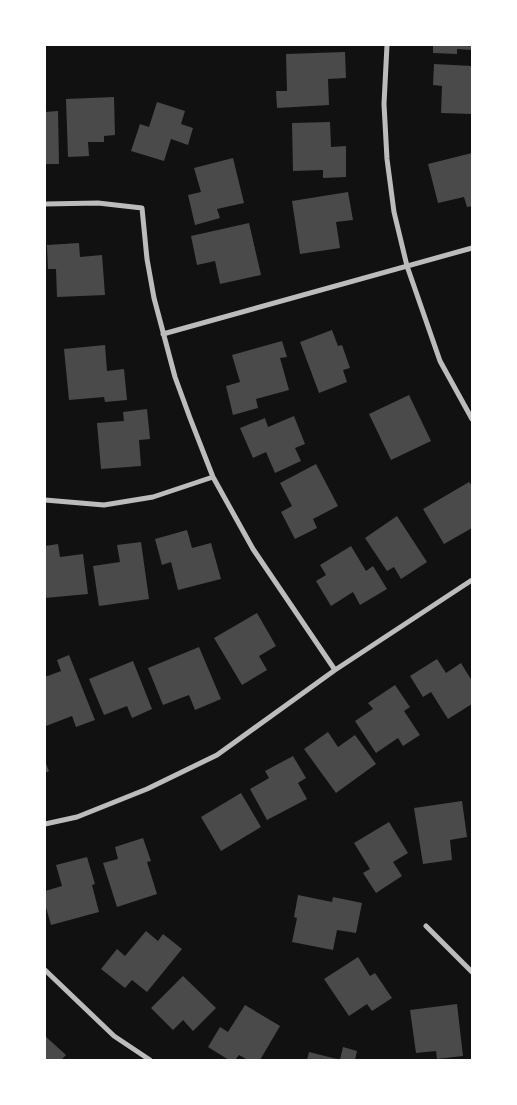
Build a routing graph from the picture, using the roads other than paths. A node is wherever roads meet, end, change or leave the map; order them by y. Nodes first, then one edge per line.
1 (387, 45) edge
2 (45, 204) edge
3 (472, 248) edge
4 (407, 266) junction
5 (163, 334) junction
6 (472, 419) edge
7 (213, 477) junction
8 (45, 500) edge
9 (472, 580) edge
10 (334, 670) junction
11 (45, 824) edge
12 (426, 926) dead end
13 (45, 970) edge
14 (472, 972) edge
15 (150, 1060) edge

1 - 4 street
2 - 5 street
3 - 4 street
4 - 5 street
4 - 6 street
5 - 7 street
7 - 8 street
7 - 10 street
9 - 10 street
10 - 11 street
12 - 14 street
13 - 15 street

